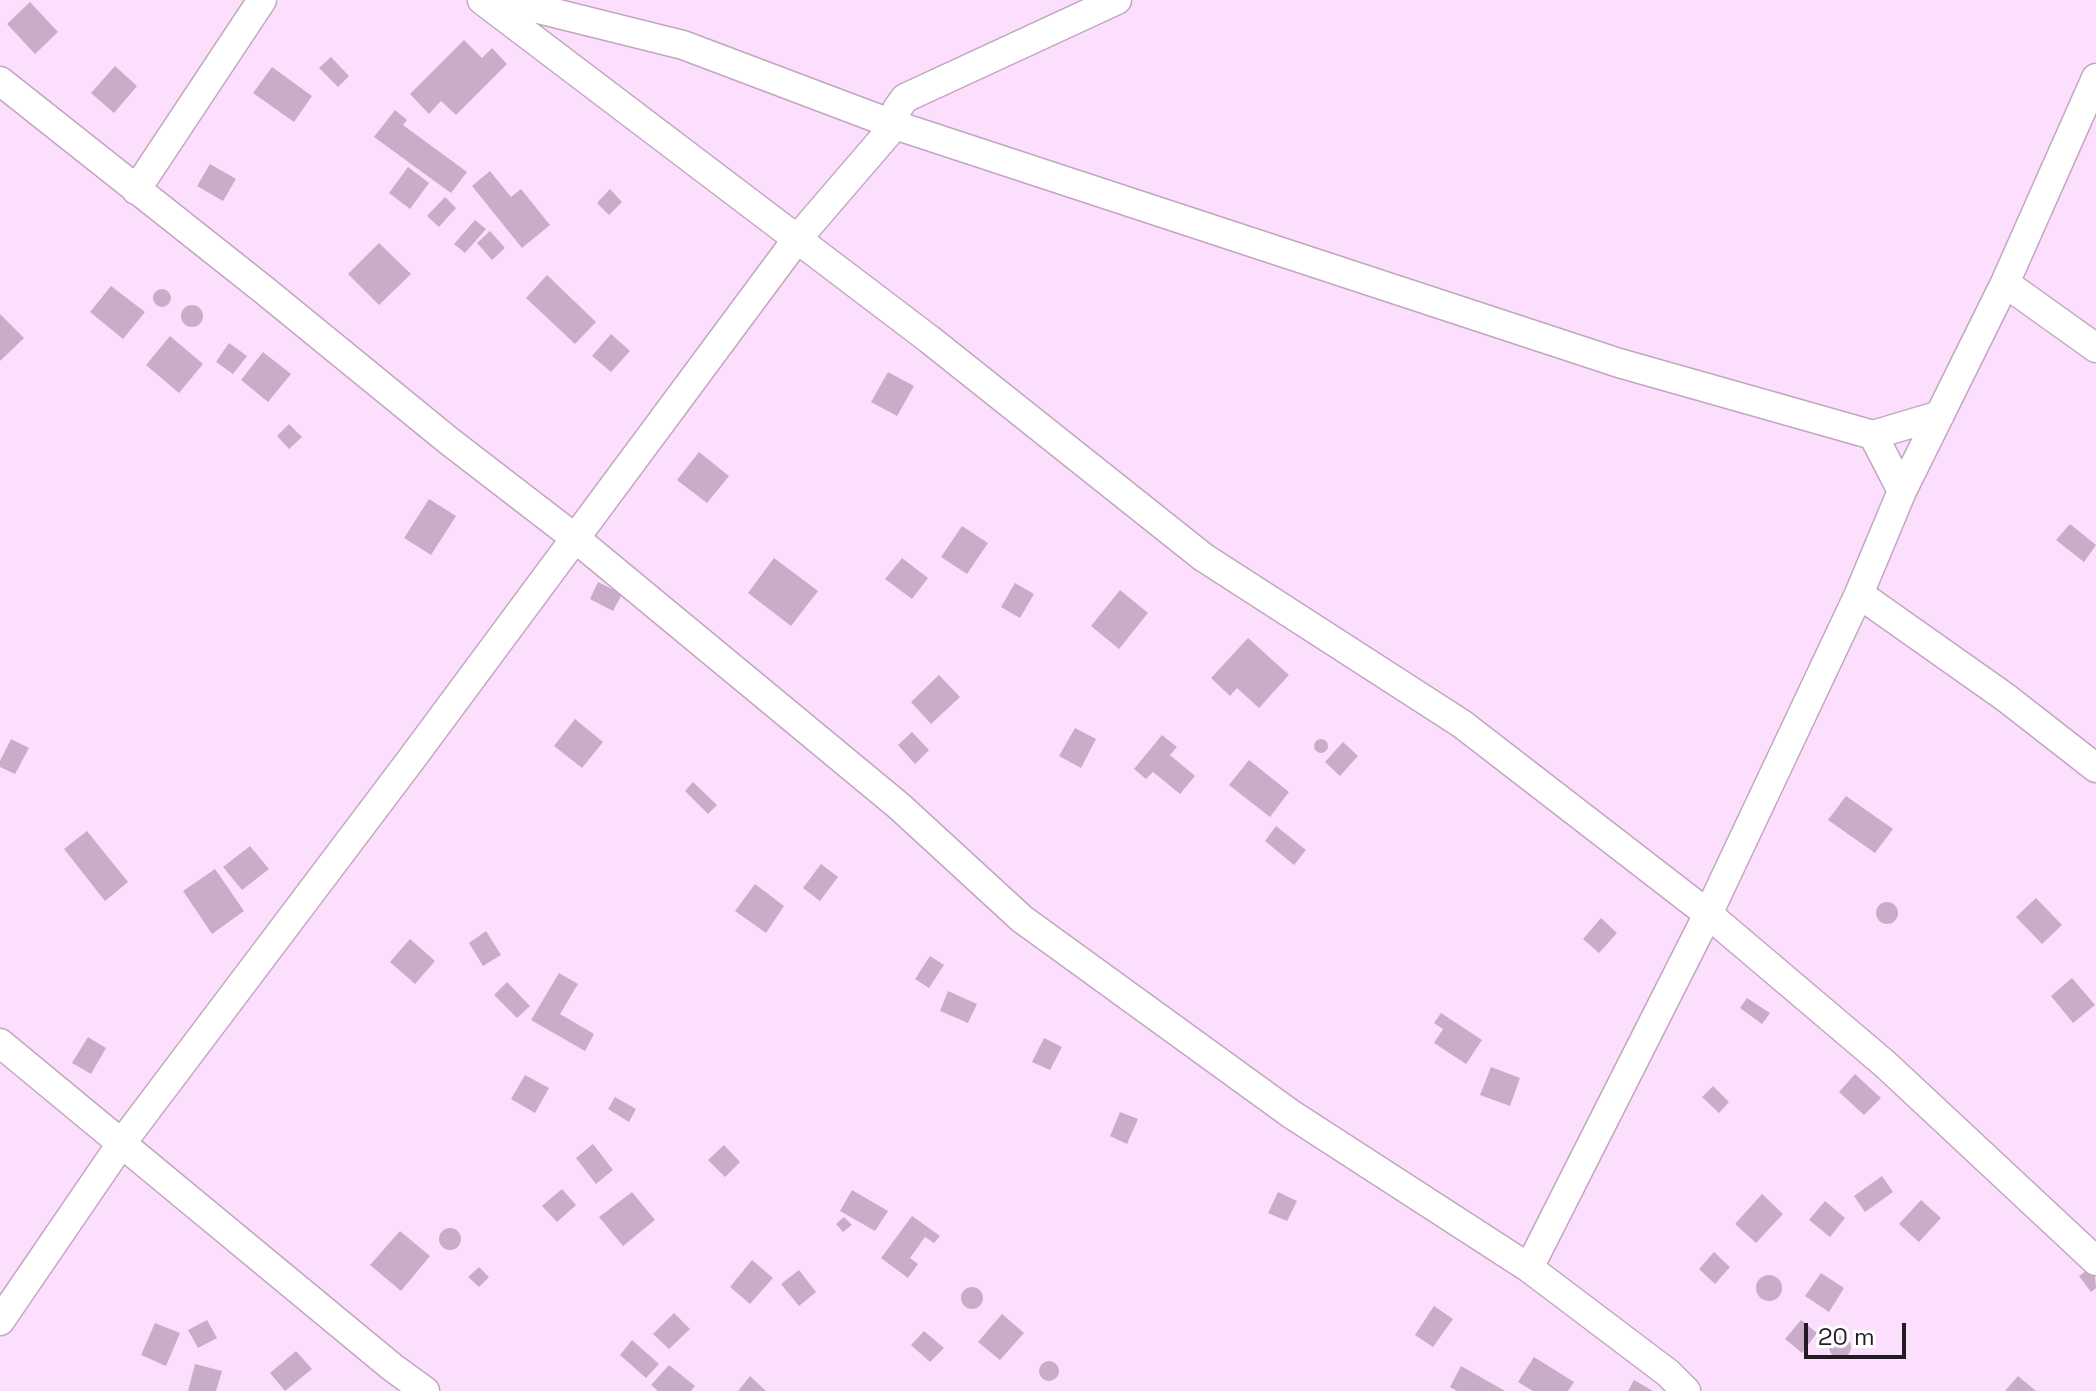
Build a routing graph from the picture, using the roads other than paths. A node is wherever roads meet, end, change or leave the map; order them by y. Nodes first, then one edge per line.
1 (262, 0) edge
2 (482, 0) edge
3 (502, 0) edge
4 (1117, 0) edge
5 (2096, 78) edge
6 (0, 81) edge
7 (895, 125) junction
8 (136, 190) junction
9 (797, 239) junction
10 (2005, 283) junction
11 (2096, 348) edge
12 (1940, 415) junction
13 (1873, 435) junction
14 (1902, 491) junction
15 (575, 538) junction
16 (1859, 594) junction
17 (2096, 768) edge
18 (1708, 914) junction
19 (0, 1043) edge
20 (121, 1144) junction
21 (2096, 1261) edge
22 (1529, 1268) junction
23 (0, 1321) edge
24 (385, 1379) edge
25 (425, 1391) edge
26 (1686, 1391) edge

1 - 8 street
2 - 9 street
3 - 7 street
4 - 7 street
5 - 10 street
6 - 8 street
7 - 9 street
7 - 13 street
8 - 15 street
9 - 15 street
9 - 18 street
10 - 11 street
10 - 12 street
12 - 13 street
12 - 14 street
13 - 14 street
14 - 16 street
15 - 20 street
15 - 22 street
16 - 17 street
16 - 18 street
18 - 21 street
18 - 22 street
19 - 20 street
20 - 23 street
20 - 24 street
22 - 26 street
24 - 25 street

